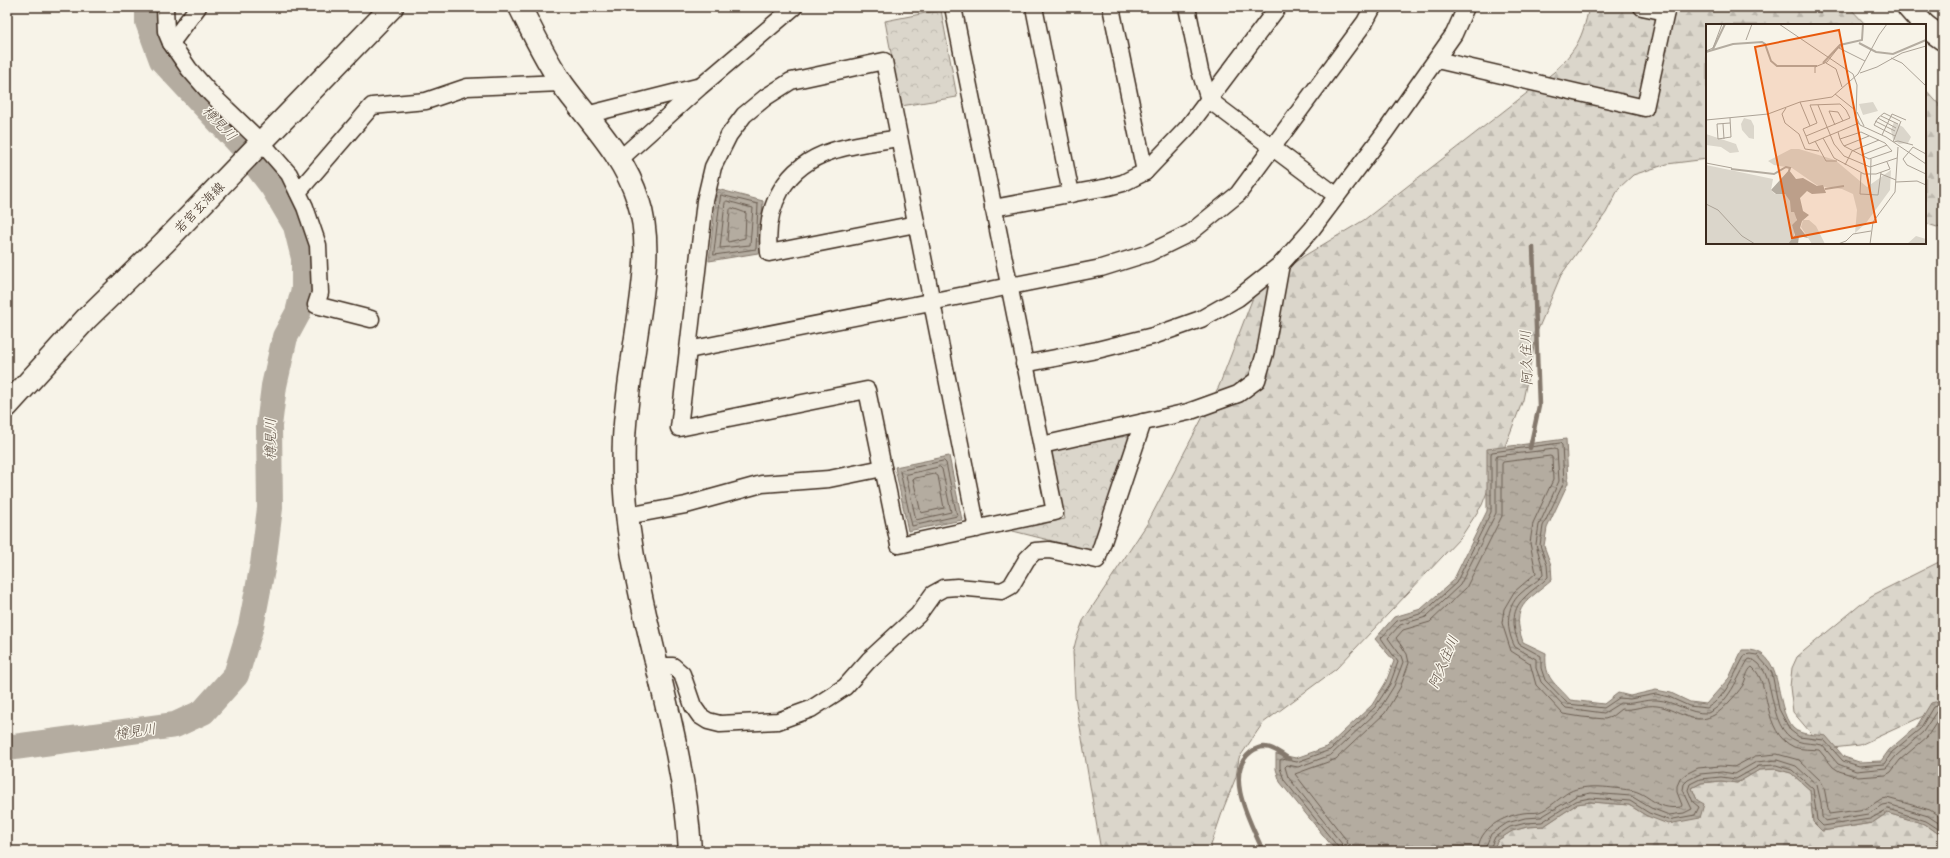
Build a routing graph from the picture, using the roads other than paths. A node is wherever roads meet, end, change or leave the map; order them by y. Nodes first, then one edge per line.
1 (165, 7) edge
2 (198, 7) edge
3 (392, 7) edge
4 (520, 7) edge
5 (794, 7) edge
6 (953, 7) edge
7 (1034, 7) edge
8 (1111, 7) edge
9 (1188, 7) edge
10 (1278, 7) edge
11 (1373, 7) edge
12 (1466, 7) edge
13 (1642, 7) edge
14 (1908, 7) edge
15 (1667, 10) edge
16 (1267, 14) edge
17 (1922, 24) edge
18 (1926, 27) edge
19 (1943, 39) edge
20 (171, 43) junction
21 (1437, 60) junction
22 (561, 83) junction
23 (700, 87) junction
24 (1209, 100) junction
25 (586, 115) junction
26 (898, 138) junction
27 (260, 145) junction
28 (1271, 148) junction
29 (620, 159) junction
30 (1145, 172) junction
31 (298, 192) junction
32 (1071, 194) junction
33 (1337, 196) junction
34 (993, 208) junction
35 (916, 224) junction
36 (1281, 264) junction
37 (1009, 286) junction
38 (931, 302) junction
39 (371, 319) dead end
40 (688, 350) junction
41 (1024, 364) junction
42 (7, 406) edge
43 (1143, 422) junction
44 (1042, 445) junction
45 (883, 468) junction
46 (627, 516) junction
47 (977, 529) junction
48 (658, 666) junction
49 (690, 851) edge

1 - 20 street
2 - 20 street
3 - 27 street, 若宮玄海線
4 - 22 street
5 - 23 street
6 - 34 street
7 - 32 street
8 - 30 street
9 - 24 street
10 - 16 street
11 - 28 street
12 - 21 street
13 - 15 street
14 - 17 street
15 - 21 street
16 - 24 street
18 - 19 street
20 - 27 street
21 - 33 street
22 - 25 street
22 - 31 street
23 - 25 street
23 - 29 street
24 - 28 street
24 - 30 street
25 - 29 street
26 - 35 street
26 - 35 street
26 - 40 street
27 - 31 street
27 - 42 street, 若宮玄海線
28 - 33 street
28 - 37 street
29 - 46 street
30 - 32 street
31 - 39 street
32 - 34 street
33 - 36 street
34 - 37 street
35 - 38 street
36 - 41 street
36 - 43 street
37 - 38 street
37 - 41 street
38 - 40 street
38 - 47 street
40 - 45 street
41 - 44 street
43 - 44 street
43 - 48 street
44 - 47 street
45 - 46 street
45 - 47 street
46 - 48 street
48 - 49 street

